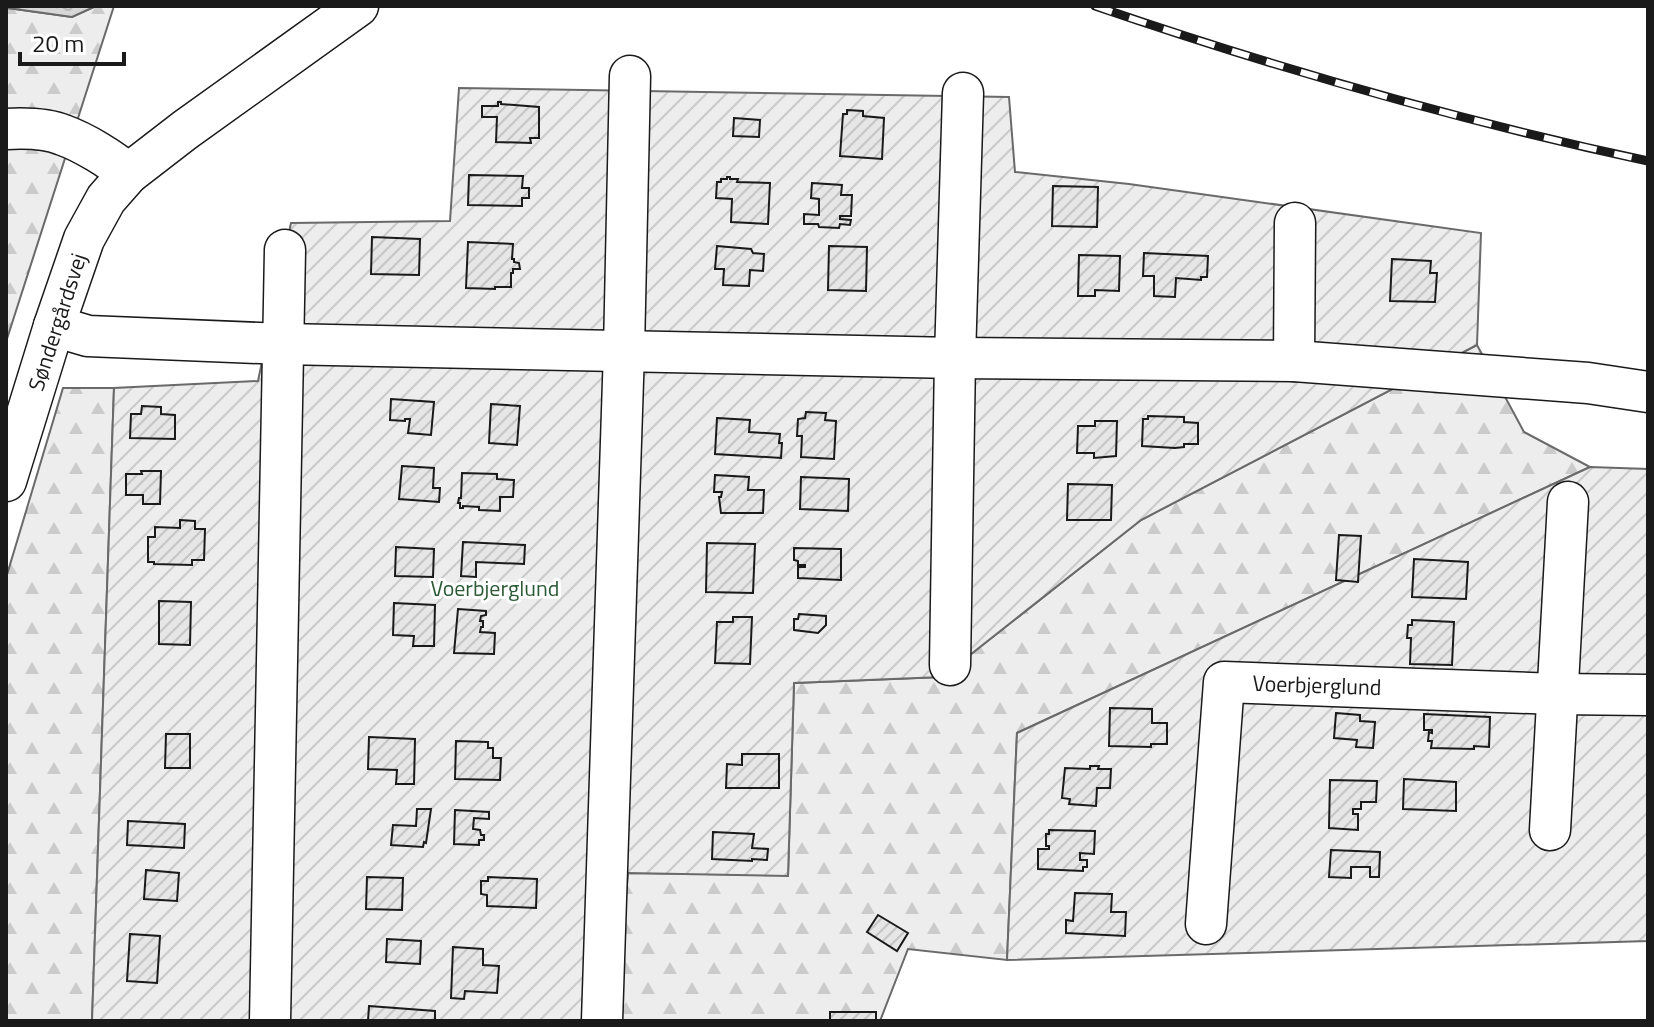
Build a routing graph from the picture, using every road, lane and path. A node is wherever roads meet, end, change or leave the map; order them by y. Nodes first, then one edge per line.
1 (358, 6) edge
2 (630, 76) dead end
3 (963, 93) dead end
4 (6, 129) edge
5 (128, 174) junction
6 (1295, 223) dead end
7 (285, 250) dead end
8 (54, 326) junction
9 (283, 344) junction
10 (624, 350) junction
11 (955, 358) junction
12 (1294, 361) junction
13 (1648, 392) edge
14 (6, 481) edge
15 (1568, 502) dead end
16 (950, 665) dead end
17 (1557, 694) junction
18 (1648, 695) edge
19 (1550, 830) dead end
20 (1206, 924) dead end
21 (270, 1021) edge
22 (602, 1021) edge

1 - 5 street, Søndergårdsvej
2 - 10 street
3 - 11 street
4 - 5 street
5 - 8 street, Søndergårdsvej
6 - 12 street
7 - 9 street
8 - 9 street
8 - 14 street, Søndergårdsvej
9 - 10 street
9 - 21 street
10 - 11 street
10 - 22 street
11 - 12 street
11 - 16 street
12 - 13 street
15 - 17 street
17 - 18 street, Voerbjerglund
17 - 19 street
17 - 20 street, Voerbjerglund

